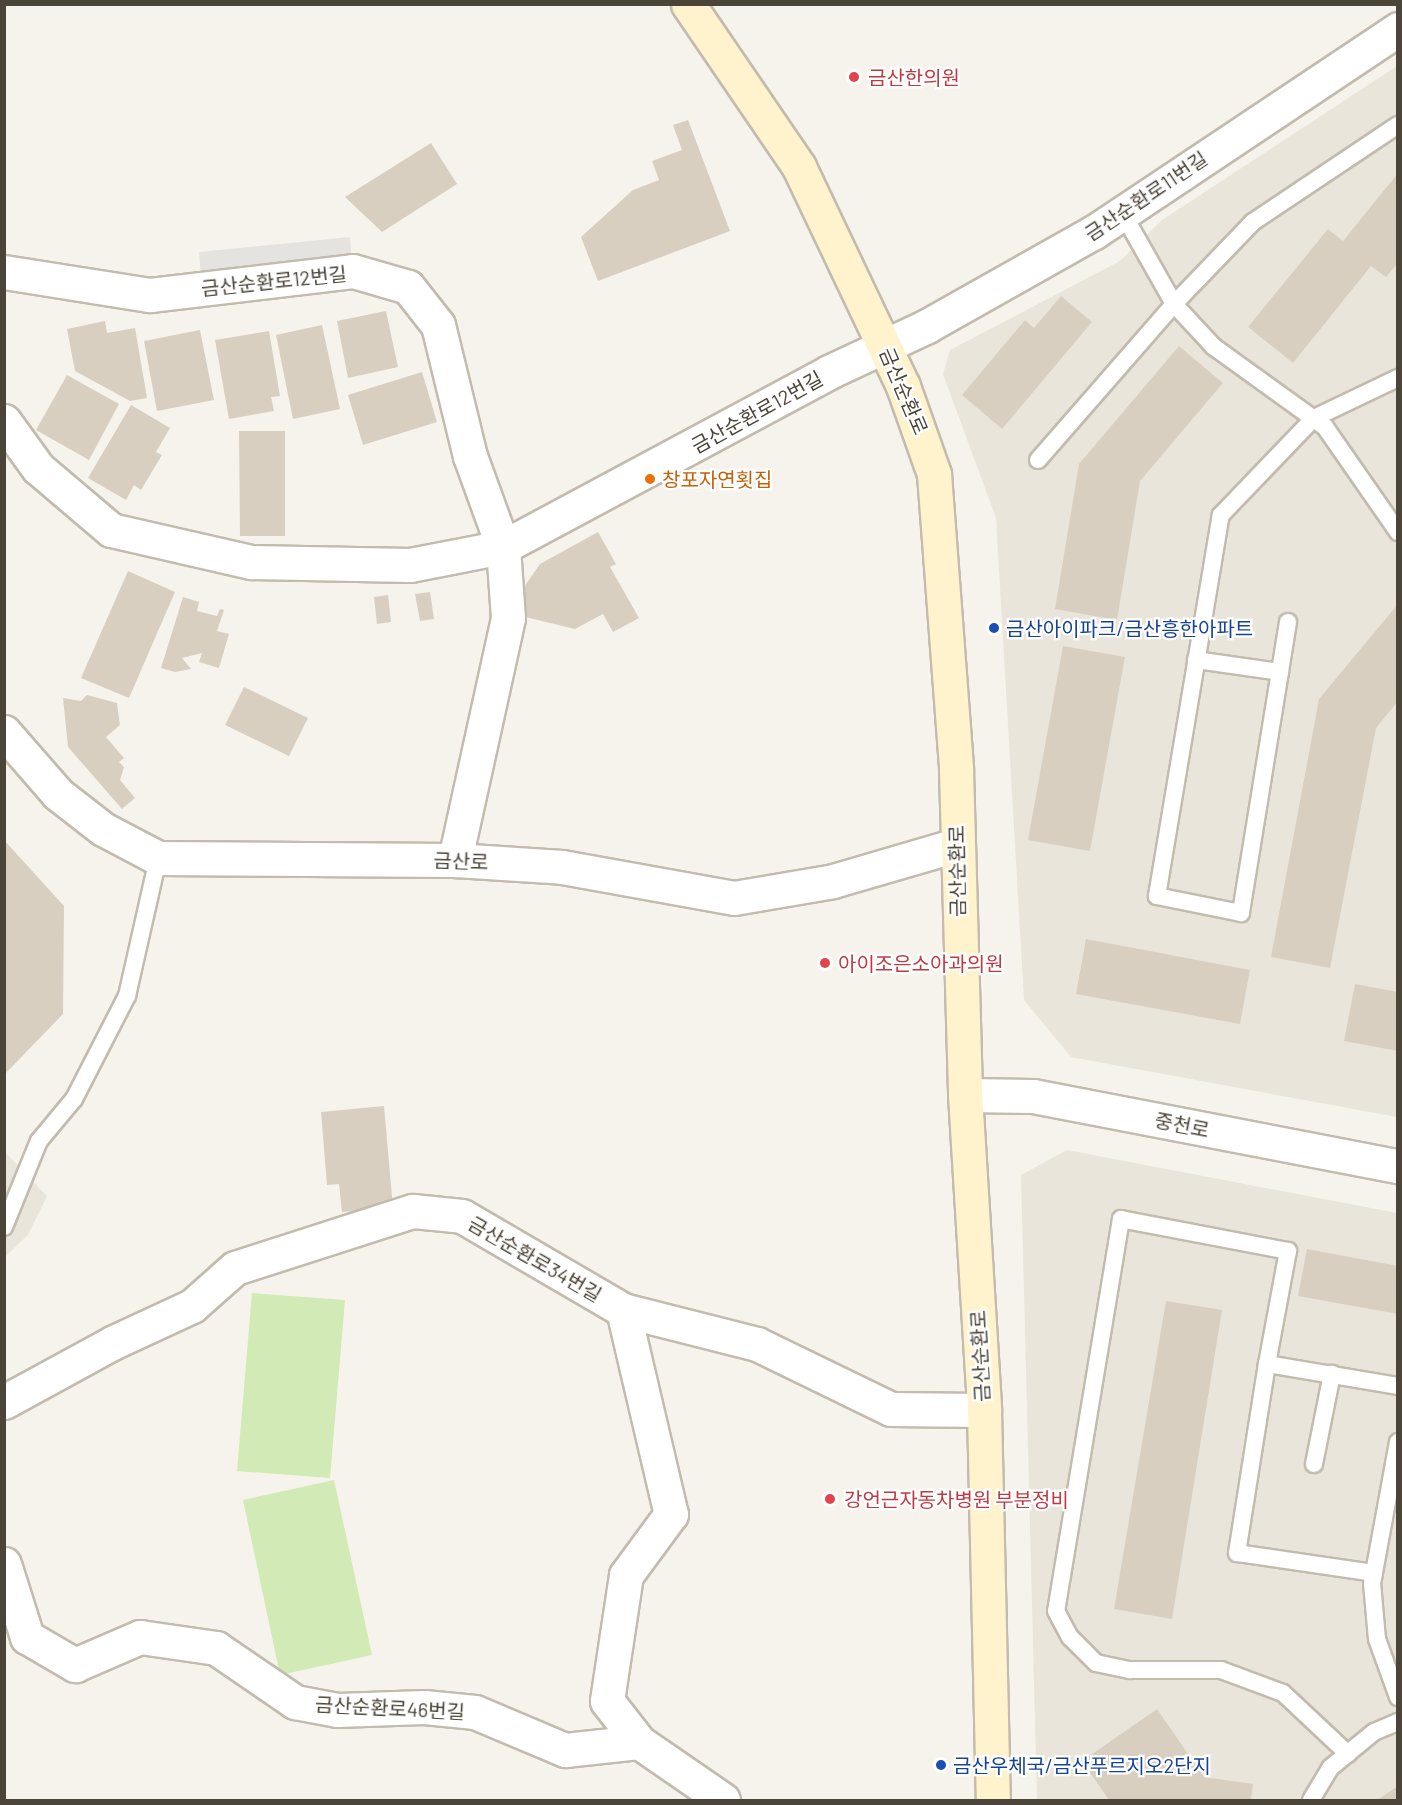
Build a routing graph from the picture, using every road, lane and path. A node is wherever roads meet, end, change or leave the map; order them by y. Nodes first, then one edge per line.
1 (688, 4) edge
2 (1398, 30) edge
3 (1398, 125) edge
4 (1122, 212) junction
5 (4, 272) edge
6 (1174, 304) junction
7 (885, 347) junction
8 (1398, 378) edge
9 (1314, 418) junction
10 (4, 421) edge
11 (1038, 460) dead end
12 (1398, 532) edge
13 (503, 547) junction
14 (1288, 622) dead end
15 (1196, 660) junction
16 (1280, 672) junction
17 (4, 732) edge
18 (956, 845) junction
19 (158, 858) junction
20 (455, 860) junction
21 (965, 1095) junction
22 (1398, 1166) edge
23 (4, 1227) edge
24 (623, 1310) junction
25 (1267, 1364) junction
26 (1332, 1374) junction
27 (1398, 1386) edge
28 (4, 1402) edge
29 (984, 1410) junction
30 (1398, 1442) edge
31 (1314, 1464) dead end
32 (4, 1564) edge
33 (1374, 1574) junction
34 (1398, 1697) edge
35 (1398, 1722) edge
36 (639, 1742) junction
37 (1347, 1754) junction
38 (723, 1800) edge
39 (993, 1800) edge
40 (1311, 1800) edge

1 - 7 street, 금산순환로
2 - 4 street, 금산순환로11번길
3 - 6 lane
4 - 6 lane
4 - 7 street, 금산순환로11번길
5 - 13 street, 금산순환로12번길
6 - 9 lane
6 - 11 lane
7 - 13 street, 금산순환로12번길
7 - 18 street, 금산순환로
8 - 9 lane
9 - 12 lane
9 - 15 lane
10 - 13 street, 금산순환로12번길
13 - 20 street, 금산순환로12번길
14 - 16 lane
15 - 16 lane
15 - 16 lane
17 - 19 street, 금산로
18 - 20 street, 금산로
18 - 21 street, 금산순환로
19 - 20 street, 금산로
19 - 23 lane
21 - 22 street, 중천로
21 - 29 street, 금산순환로
24 - 28 street, 금산순환로34번길
24 - 29 street, 금산순환로34번길
24 - 36 street
25 - 26 lane
25 - 33 lane
25 - 37 lane
26 - 27 lane
26 - 31 lane
29 - 39 street, 금산순환로
30 - 33 lane
32 - 36 street, 금산순환로46번길
33 - 34 lane
35 - 37 lane
36 - 38 street
37 - 40 lane

